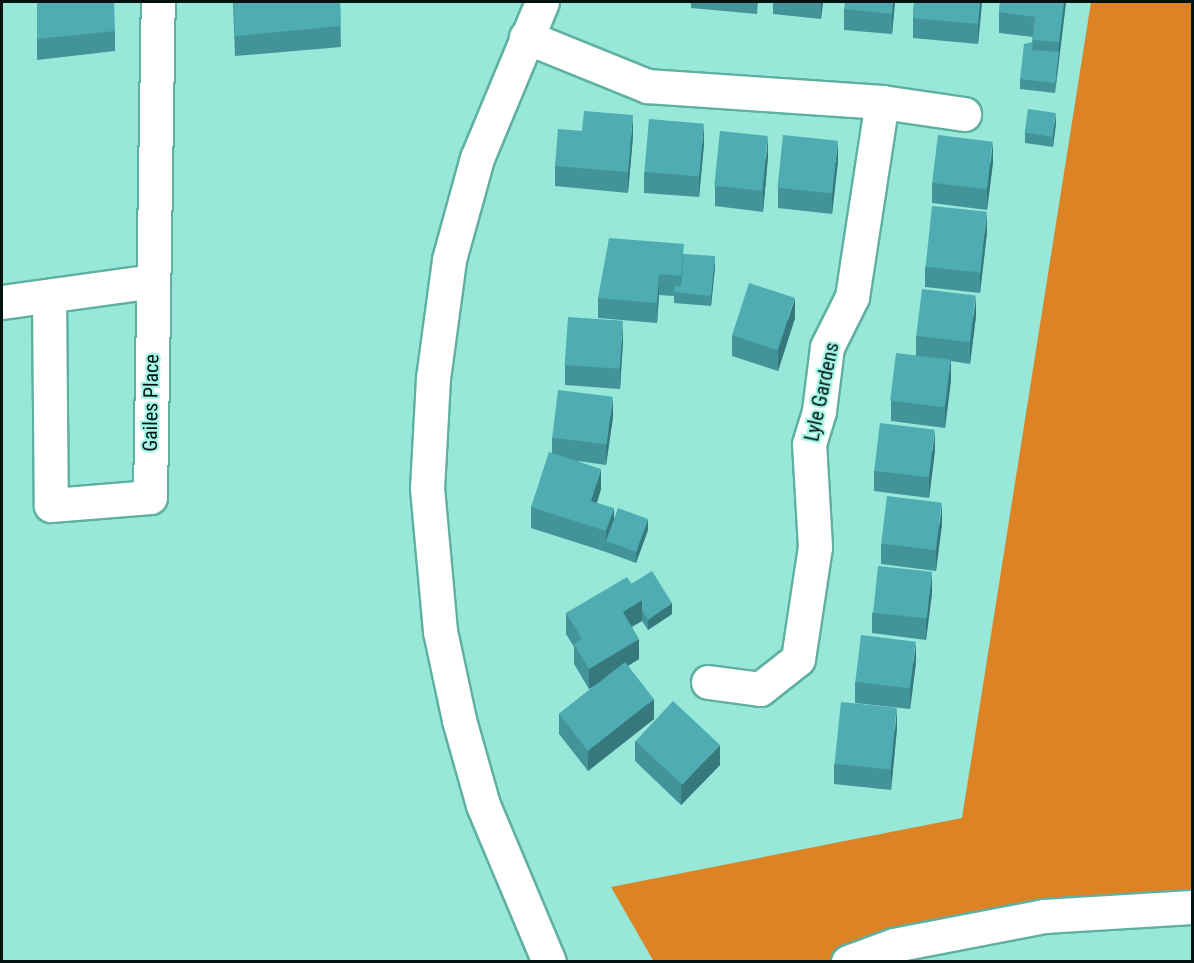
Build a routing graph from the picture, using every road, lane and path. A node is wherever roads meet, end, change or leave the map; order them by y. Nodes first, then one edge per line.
1 (158, 2) edge
2 (541, 2) edge
3 (526, 37) junction
4 (882, 102) junction
5 (964, 114) dead end
6 (153, 281) junction
7 (49, 296) junction
8 (2, 302) edge
9 (708, 682) dead end
10 (1192, 907) edge
11 (549, 962) edge
12 (848, 962) edge

1 - 6 street, Gailes Place
2 - 3 street
3 - 4 street
3 - 11 street
4 - 5 street
4 - 9 street, Lyle Gardens
6 - 7 street
6 - 7 street, Gailes Place
7 - 8 street
10 - 12 street

